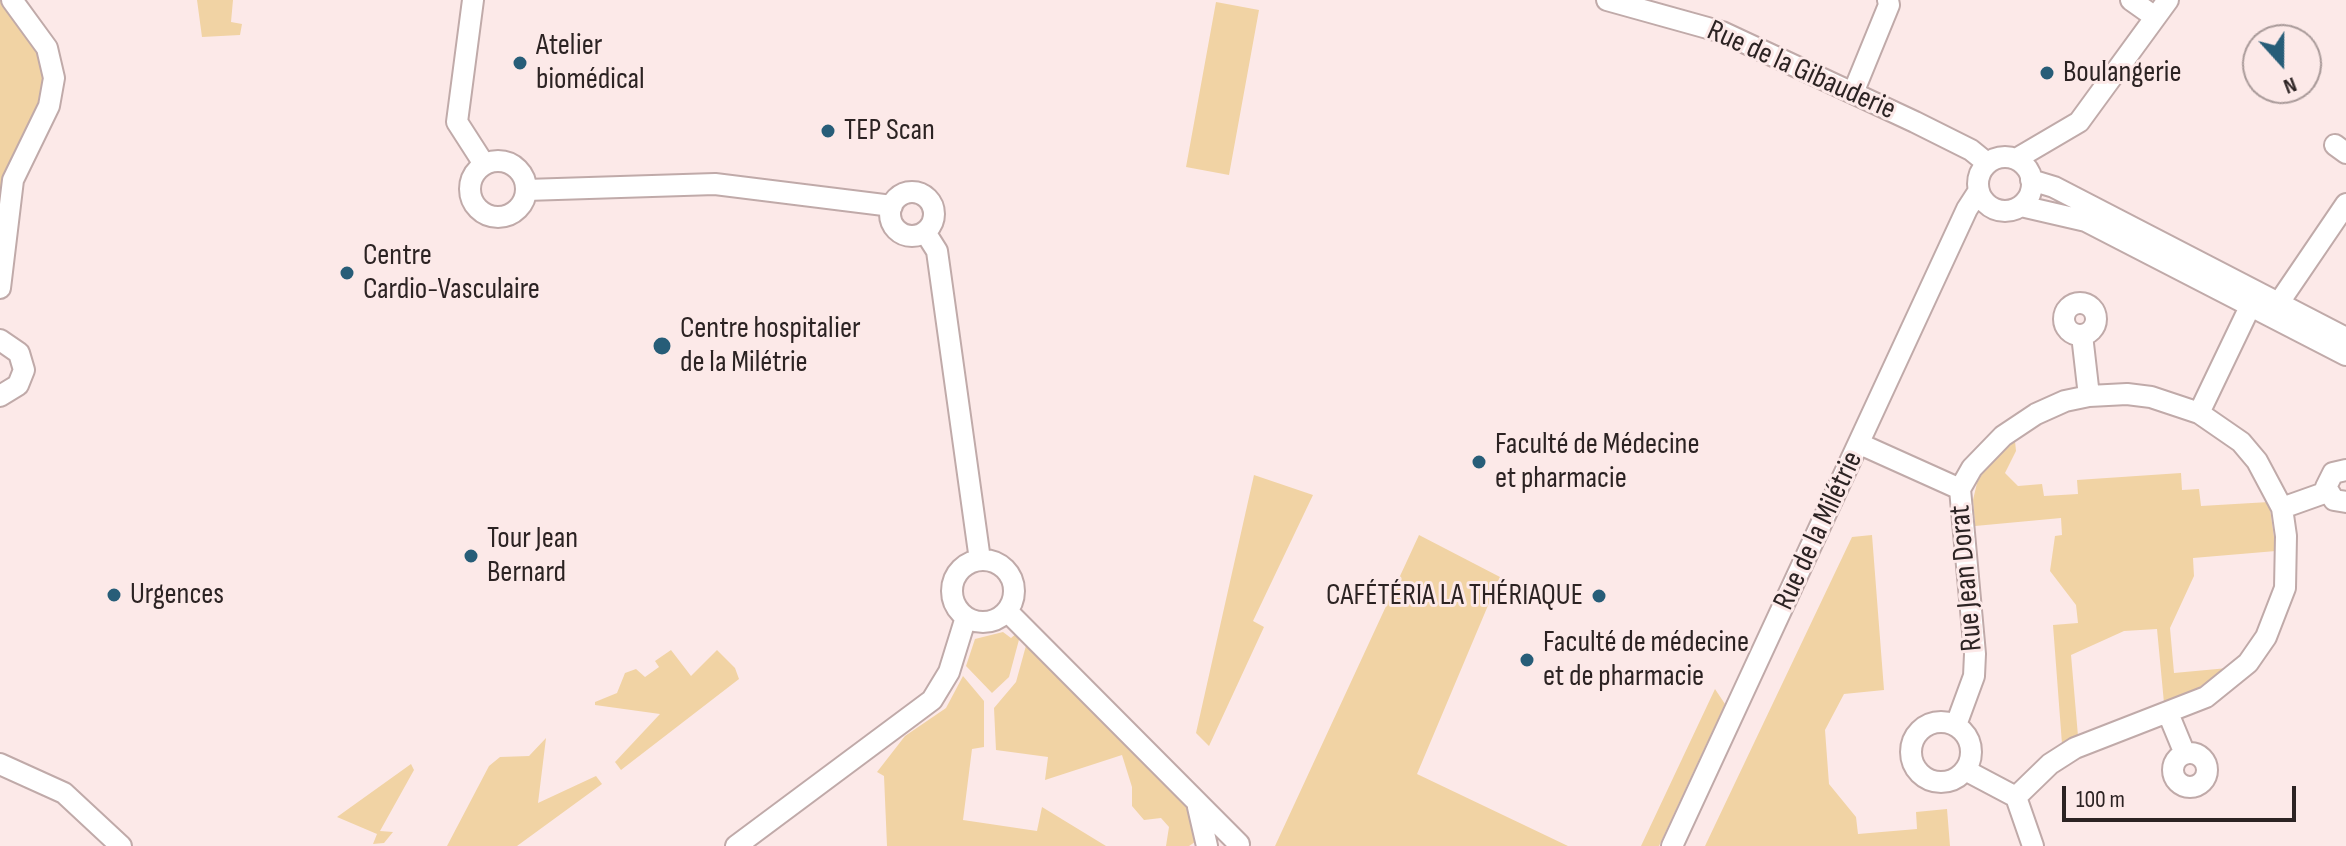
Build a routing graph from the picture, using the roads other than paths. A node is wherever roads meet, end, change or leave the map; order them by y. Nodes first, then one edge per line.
1 (12, 0) edge
2 (473, 0) edge
3 (1607, 0) edge
4 (1888, 0) edge
5 (2131, 0) edge
6 (2168, 0) edge
7 (2155, 17) junction
8 (1853, 93) junction
9 (2016, 159) junction
10 (1987, 163) junction
11 (484, 164) junction
12 (2031, 180) junction
13 (526, 190) junction
14 (1978, 192) junction
15 (2346, 204) edge
16 (892, 206) junction
17 (2021, 206) junction
18 (1994, 209) junction
19 (925, 232) junction
20 (1946, 259) junction
21 (0, 288) edge
22 (2253, 299) junction
23 (2278, 304) junction
24 (2082, 335) dead end
25 (2346, 338) edge
26 (0, 340) edge
27 (2346, 355) edge
28 (0, 396) edge
29 (2089, 396) junction
30 (2199, 413) junction
31 (1860, 444) junction
32 (2346, 470) edge
33 (1960, 489) junction
34 (2327, 492) junction
35 (2346, 502) edge
36 (2282, 508) junction
37 (980, 560) junction
38 (1007, 611) junction
39 (966, 617) junction
40 (2168, 713) junction
41 (1956, 725) junction
42 (2185, 754) dead end
43 (0, 764) edge
44 (1965, 770) junction
45 (2016, 797) junction
46 (1197, 803) junction
47 (1235, 845) edge
48 (121, 846) edge
49 (736, 846) edge
50 (1207, 846) edge
51 (1672, 846) edge
52 (2033, 846) edge

1 - 21 street
2 - 11 street
3 - 8 street, Rue de la Gibauderie
4 - 8 street
5 - 7 street
6 - 7 street
7 - 9 street
8 - 10 street, Rue de la Gibauderie
9 - 10 street
9 - 12 street
10 - 14 street
11 - 13 street
11 - 13 street
12 - 17 street
12 - 22 street
13 - 16 street
14 - 18 street
14 - 20 street, Rue de la Milétrie
15 - 23 street
16 - 19 street
16 - 19 street
17 - 18 street
17 - 22 street
18 - 20 street, Rue de la Milétrie
19 - 37 street
20 - 31 street, Rue de la Milétrie
22 - 23 street
22 - 27 street
22 - 30 street
23 - 25 street
24 - 29 street
26 - 28 street
29 - 30 street
29 - 33 street
30 - 36 street
31 - 33 street, Rue Jean Dorat
31 - 51 street, Rue de la Milétrie
32 - 34 street
33 - 41 street, Rue Jean Dorat
34 - 35 street
34 - 36 street
36 - 40 street
37 - 38 street
37 - 39 street
38 - 39 street
38 - 46 street
39 - 49 street
40 - 42 street
40 - 45 street
41 - 44 street
41 - 44 street
43 - 48 street
44 - 45 street
45 - 52 street
46 - 47 street
46 - 50 street

